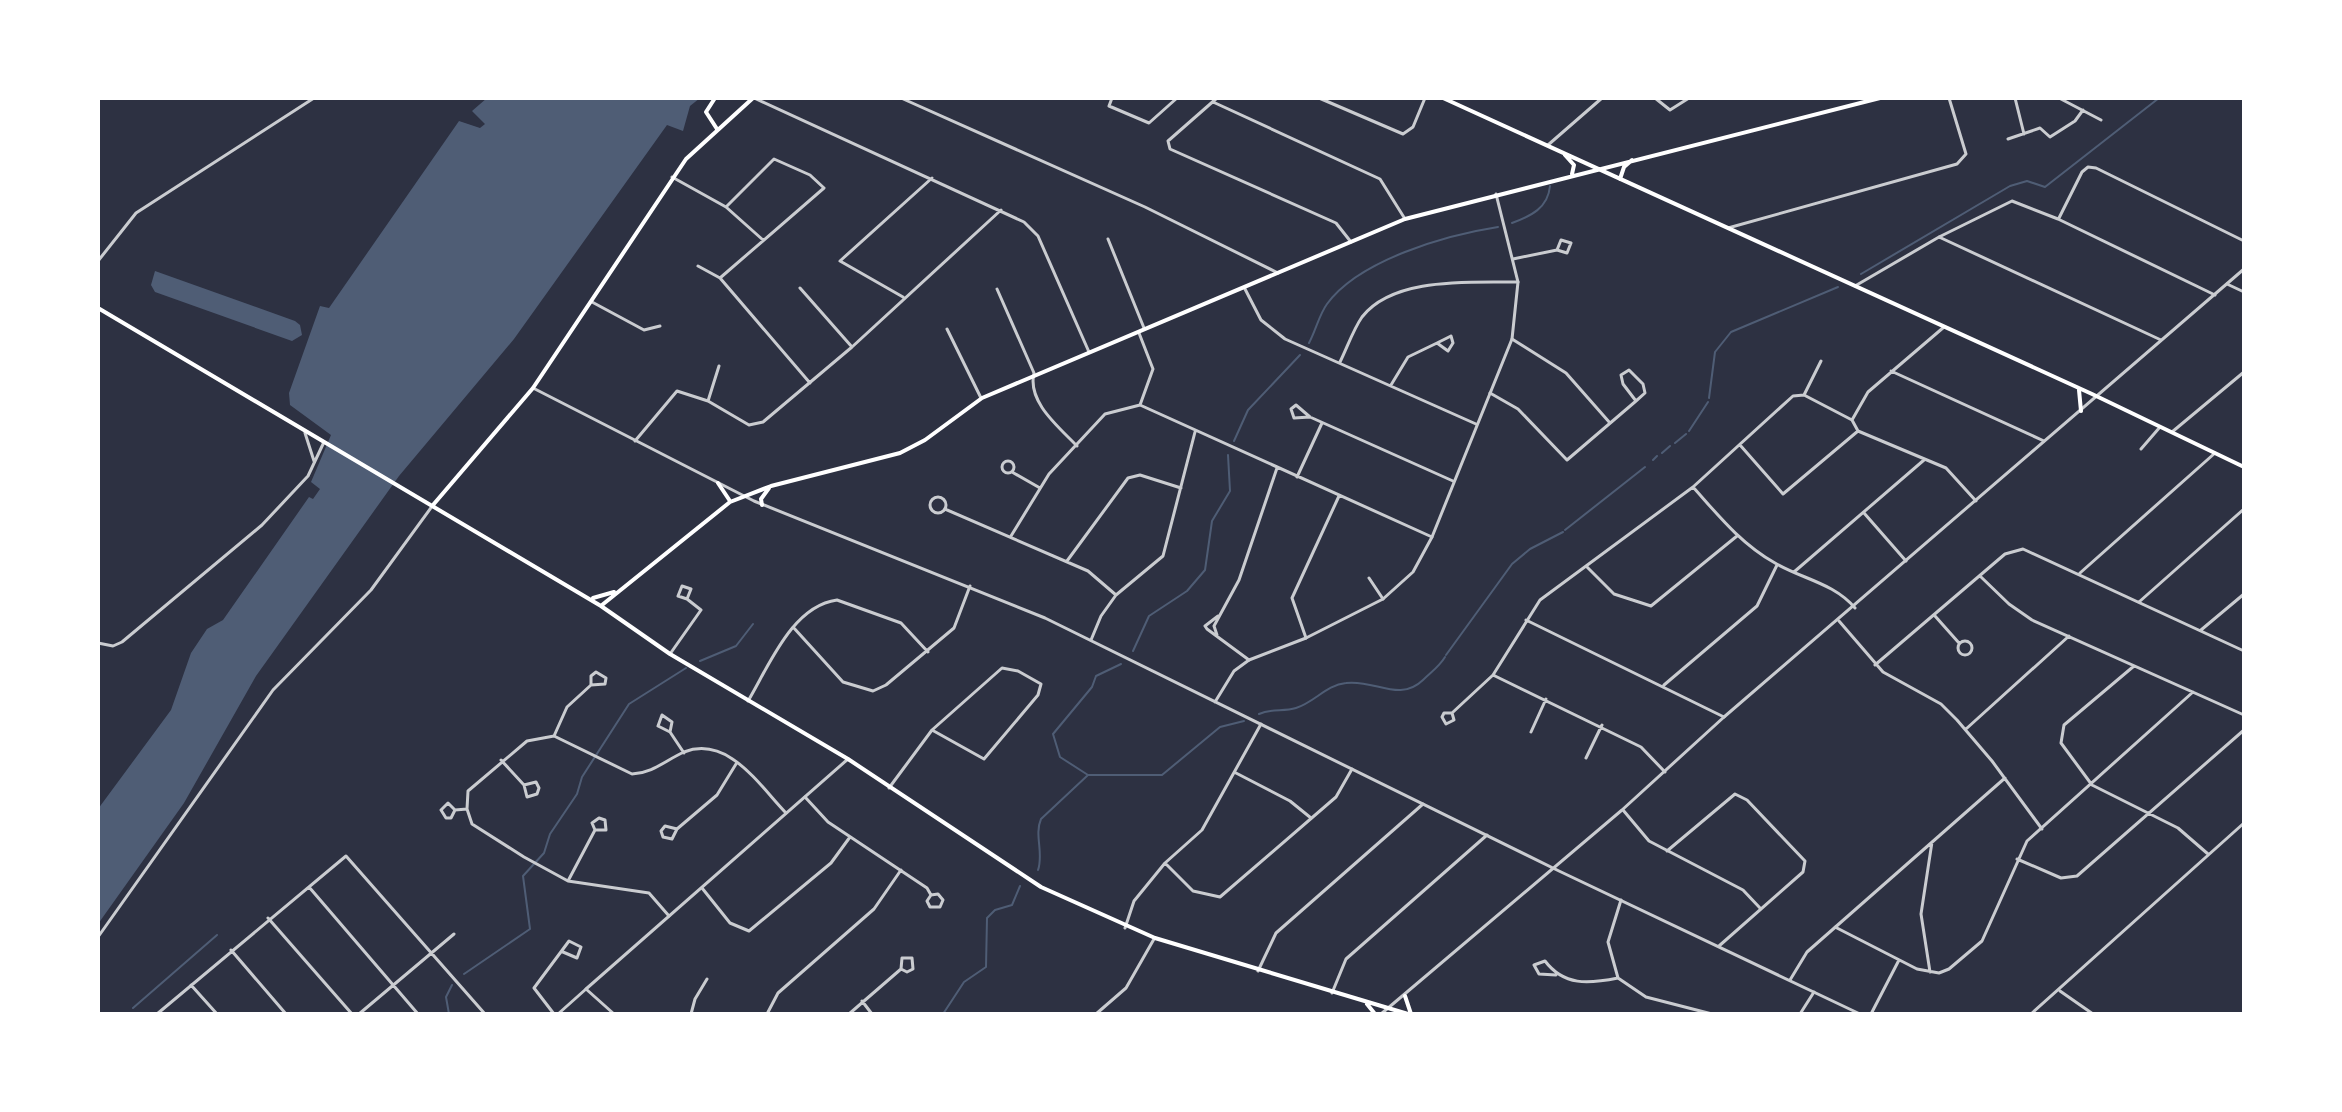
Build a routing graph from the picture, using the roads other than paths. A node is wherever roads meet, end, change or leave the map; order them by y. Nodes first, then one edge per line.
1 (314, 98) edge
2 (715, 98) edge
3 (753, 98) edge
4 (901, 98) edge
5 (1112, 98) edge
6 (1177, 98) edge
7 (1217, 98) edge
8 (1319, 98) edge
9 (1425, 98) edge
10 (1443, 98) edge
11 (1602, 98) edge
12 (1655, 98) edge
13 (1689, 98) edge
14 (1880, 98) edge
15 (1949, 98) edge
16 (2015, 98) edge
17 (2059, 98) edge
18 (1213, 102) junction
19 (2083, 110) junction
20 (2101, 120) dead end
21 (717, 129) junction
22 (2024, 134) junction
23 (2008, 139) dead end
24 (1548, 145) junction
25 (1560, 151) junction
26 (1634, 159) junction
27 (1598, 168) junction
28 (1572, 174) junction
29 (672, 177) junction
30 (932, 178) junction
31 (1620, 179) junction
32 (1496, 194) junction
33 (726, 207) junction
34 (1001, 210) junction
35 (1405, 219) junction
36 (2058, 219) junction
37 (1728, 228) junction
38 (1939, 237) junction
39 (1108, 239) dead end
40 (763, 240) junction
41 (2244, 241) edge
42 (1351, 243) junction
43 (1557, 250) dead end
44 (1513, 259) junction
45 (98, 261) edge
46 (698, 266) dead end
47 (2244, 269) edge
48 (1280, 274) junction
49 (720, 278) junction
50 (1518, 282) junction
51 (2227, 284) junction
52 (1855, 286) junction
53 (800, 288) dead end
54 (997, 289) dead end
55 (1245, 289) junction
56 (2244, 292) edge
57 (2215, 295) junction
58 (903, 297) junction
59 (592, 302) junction
60 (98, 308) edge
61 (660, 326) dead end
62 (1944, 327) junction
63 (947, 329) dead end
64 (1145, 331) junction
65 (1139, 333) junction
66 (1512, 339) junction
67 (2162, 341) junction
68 (1437, 343) dead end
69 (852, 347) junction
70 (1089, 353) junction
71 (1821, 361) dead end
72 (1340, 362) junction
73 (719, 366) dead end
74 (1891, 371) junction
75 (2243, 374) edge
76 (1032, 380) junction
77 (810, 383) junction
78 (1391, 385) junction
79 (2078, 387) junction
80 (533, 388) junction
81 (1490, 393) junction
82 (1804, 395) junction
83 (2098, 397) junction
84 (982, 398) junction
85 (708, 401) junction
86 (1636, 401) junction
87 (1140, 405) junction
88 (2081, 411) junction
89 (1310, 417) junction
90 (1852, 420) junction
91 (1322, 423) junction
92 (1610, 423) junction
93 (1476, 424) junction
94 (2160, 427) junction
95 (1858, 431) junction
96 (1195, 432) junction
97 (2172, 432) junction
98 (305, 433) junction
99 (635, 441) junction
100 (324, 442) junction
101 (2046, 442) junction
102 (1740, 445) junction
103 (1077, 446) junction
104 (2141, 449) dead end
105 (2215, 453) junction
106 (1926, 458) junction
107 (314, 461) junction
108 (2244, 467) edge
109 (1277, 468) junction
110 (1012, 472) dead end
111 (1297, 477) junction
112 (1453, 481) junction
113 (718, 483) junction
114 (771, 486) junction
115 (1693, 487) junction
116 (1040, 488) junction
117 (1181, 488) junction
118 (742, 496) junction
119 (1339, 496) junction
120 (1976, 501) junction
121 (730, 502) junction
122 (433, 505) junction
123 (762, 505) junction
124 (945, 509) dead end
125 (2244, 509) edge
126 (1864, 513) junction
127 (1011, 536) junction
128 (1737, 536) junction
129 (1432, 537) junction
130 (1067, 561) junction
131 (1906, 561) junction
132 (1777, 565) junction
133 (1586, 566) junction
134 (1794, 572) junction
135 (2080, 574) junction
136 (1980, 576) junction
137 (1369, 578) dead end
138 (970, 586) junction
139 (623, 587) junction
140 (2244, 594) edge
141 (584, 595) junction
142 (1116, 595) junction
143 (98, 597) edge
144 (687, 599) dead end
145 (1383, 599) junction
146 (2139, 602) junction
147 (601, 606) junction
148 (1855, 608) junction
149 (1220, 615) junction
150 (1935, 615) junction
151 (1526, 620) junction
152 (1839, 621) junction
153 (793, 627) junction
154 (2201, 631) junction
155 (98, 633) edge
156 (1217, 635) junction
157 (2069, 636) junction
158 (1306, 638) junction
159 (1091, 640) junction
160 (98, 643) edge
161 (1959, 643) dead end
162 (2244, 651) edge
163 (928, 652) junction
164 (670, 654) junction
165 (1249, 660) junction
166 (1875, 665) junction
167 (2134, 666) junction
168 (1493, 675) junction
169 (591, 685) dead end
170 (1663, 687) junction
171 (2193, 692) junction
172 (1546, 699) junction
173 (748, 701) junction
174 (1215, 702) junction
175 (1452, 713) dead end
176 (2244, 715) edge
177 (1724, 717) junction
178 (1261, 724) junction
179 (1602, 725) junction
180 (1966, 729) junction
181 (932, 730) junction
182 (2244, 730) edge
183 (670, 732) dead end
184 (1531, 732) dead end
185 (554, 736) junction
186 (684, 753) junction
187 (1586, 758) dead end
188 (848, 759) junction
189 (501, 760) junction
190 (737, 762) junction
191 (1352, 769) junction
192 (1665, 772) junction
193 (1236, 773) junction
194 (2005, 778) junction
195 (524, 785) junction
196 (2092, 785) junction
197 (889, 788) junction
198 (805, 797) junction
199 (1423, 804) junction
200 (467, 809) junction
201 (455, 810) dead end
202 (1622, 810) junction
203 (786, 813) junction
204 (2148, 815) junction
205 (1312, 819) junction
206 (2244, 823) edge
207 (677, 829) dead end
208 (2042, 829) junction
209 (595, 830) dead end
210 (1487, 835) junction
211 (850, 837) junction
212 (1932, 841) junction
213 (1667, 851) junction
214 (2208, 854) junction
215 (2017, 859) junction
216 (1165, 863) junction
217 (1554, 868) junction
218 (901, 870) junction
219 (568, 881) junction
220 (309, 887) junction
221 (701, 887) junction
222 (931, 895) dead end
223 (1621, 900) junction
224 (1760, 908) junction
225 (669, 916) junction
226 (268, 918) junction
227 (1835, 927) junction
228 (1125, 928) junction
229 (454, 934) dead end
230 (98, 937) edge
231 (1155, 938) junction
232 (1719, 946) junction
233 (231, 950) junction
234 (431, 952) junction
235 (563, 952) junction
236 (1899, 960) junction
237 (901, 969) dead end
238 (1258, 971) junction
239 (1930, 972) junction
240 (1556, 975) junction
241 (1618, 978) junction
242 (707, 979) dead end
243 (1790, 980) junction
244 (191, 985) junction
245 (393, 985) junction
246 (586, 989) junction
247 (2058, 990) junction
248 (1814, 992) junction
249 (1332, 993) junction
250 (1405, 996) junction
251 (862, 1001) junction
252 (1365, 1002) junction
253 (1102, 1008) junction
254 (1387, 1008) junction
255 (157, 1014) edge
256 (217, 1014) edge
257 (286, 1014) edge
258 (352, 1014) edge
259 (359, 1014) edge
260 (418, 1014) edge
261 (485, 1014) edge
262 (556, 1014) edge
263 (614, 1014) edge
264 (691, 1014) edge
265 (767, 1014) edge
266 (849, 1014) edge
267 (872, 1014) edge
268 (1096, 1014) edge
269 (1107, 1014) edge
270 (1186, 1014) edge
271 (1194, 1014) edge
272 (1378, 1014) edge
273 (1409, 1014) edge
274 (1712, 1014) edge
275 (1800, 1014) edge
276 (1860, 1014) edge
277 (1871, 1014) edge
278 (2031, 1014) edge
279 (2093, 1014) edge

1 - 45 street
2 - 21 main road
3 - 21 main road
3 - 30 street
4 - 48 street
5 - 6 street
7 - 18 street
8 - 9 street
10 - 24 main road
11 - 24 street
12 - 13 street
14 - 26 main road
15 - 37 street
16 - 22 street
17 - 19 street
18 - 35 street
18 - 42 street
19 - 20 street
19 - 22 street
21 - 29 main road
22 - 23 street
24 - 25 main road
25 - 27 main road
25 - 28 main road
26 - 27 main road
26 - 31 main road
27 - 28 main road
27 - 31 main road
28 - 32 main road
29 - 33 street
29 - 59 main road
30 - 34 street
30 - 58 street
31 - 37 main road
32 - 35 main road
32 - 44 street
33 - 40 street
33 - 40 street
34 - 58 street
34 - 70 street
35 - 42 main road
36 - 38 street
36 - 41 street
36 - 57 street
37 - 52 main road
38 - 52 street
38 - 67 street
39 - 64 street
40 - 49 street
42 - 48 main road
43 - 44 street
44 - 50 street
46 - 49 street
47 - 51 street
48 - 55 main road
49 - 77 street
50 - 66 street
50 - 72 street
51 - 56 street
51 - 57 street
52 - 62 main road
53 - 69 street
54 - 76 street
55 - 64 main road
55 - 72 street
57 - 67 street
58 - 69 street
59 - 61 street
59 - 80 main road
60 - 98 main road
62 - 74 street
62 - 79 main road
63 - 84 street
64 - 65 main road
65 - 70 main road
65 - 87 street
66 - 81 street
66 - 92 street
67 - 83 street
68 - 78 street
69 - 77 street
70 - 76 main road
71 - 82 street
72 - 78 street
73 - 85 street
74 - 90 street
74 - 101 street
75 - 97 street
76 - 84 main road
76 - 103 street
77 - 85 street
78 - 93 street
79 - 83 main road
79 - 88 main road
80 - 99 street
80 - 122 main road
81 - 92 street
81 - 93 street
82 - 90 street
82 - 102 street
83 - 88 street
83 - 94 main road
84 - 114 main road
85 - 99 street
86 - 86 street
86 - 92 street
87 - 96 street
87 - 103 street
88 - 101 street
89 - 89 street
89 - 91 street
90 - 95 street
91 - 111 street
91 - 112 street
93 - 112 street
94 - 97 main road
94 - 104 street
95 - 102 street
95 - 106 street
96 - 109 street
96 - 117 street
97 - 105 main road
98 - 100 main road
98 - 107 street
99 - 113 street
100 - 107 street
100 - 122 main road
101 - 120 street
102 - 115 street
103 - 116 street
105 - 108 main road
105 - 135 street
106 - 120 street
106 - 126 street
107 - 160 street
109 - 111 street
109 - 149 street
110 - 116 street
111 - 119 street
112 - 129 street
113 - 118 street
113 - 121 main road
114 - 118 main road
114 - 123 main road
115 - 128 street
115 - 133 street
116 - 127 street
117 - 130 street
117 - 142 street
118 - 121 main road
118 - 123 street
119 - 129 street
119 - 158 street
120 - 131 street
121 - 139 main road
122 - 141 main road
122 - 230 street
123 - 138 street
124 - 127 street
125 - 146 street
126 - 131 street
126 - 134 street
127 - 130 street
128 - 132 street
128 - 133 street
129 - 145 street
130 - 142 street
131 - 148 street
132 - 134 street
132 - 170 street
133 - 151 street
134 - 148 street
135 - 136 street
135 - 146 street
136 - 150 street
136 - 157 street
137 - 145 street
138 - 159 street
138 - 163 street
139 - 141 main road
139 - 147 main road
140 - 154 street
141 - 147 main road
142 - 159 street
143 - 155 street
144 - 164 street
145 - 158 street
146 - 154 street
147 - 164 main road
148 - 152 street
149 - 156 street
149 - 156 street
150 - 161 street
150 - 166 street
151 - 168 street
151 - 170 street
152 - 166 street
152 - 177 street
153 - 163 street
153 - 163 street
153 - 173 street
154 - 162 street
156 - 165 street
157 - 167 street
157 - 180 street
158 - 165 street
159 - 174 street
164 - 173 main road
165 - 174 street
166 - 180 street
167 - 171 street
167 - 196 street
168 - 172 street
168 - 175 street
169 - 185 street
170 - 177 street
171 - 176 street
171 - 196 street
172 - 179 street
172 - 184 street
173 - 188 main road
174 - 178 street
177 - 192 street
178 - 191 street
178 - 193 street
179 - 187 street
179 - 192 street
180 - 194 street
181 - 181 street
181 - 197 street
182 - 204 street
183 - 186 street
185 - 186 street
185 - 189 street
186 - 190 street
188 - 197 main road
188 - 198 street
189 - 195 street
189 - 200 street
190 - 203 street
190 - 207 street
191 - 199 street
191 - 205 street
192 - 202 street
193 - 205 street
193 - 216 street
194 - 208 street
194 - 212 street
195 - 195 street
196 - 204 street
196 - 208 street
197 - 228 main road
198 - 203 street
198 - 211 street
199 - 210 street
199 - 238 street
200 - 201 street
200 - 219 street
202 - 213 street
202 - 217 street
203 - 221 street
204 - 214 street
204 - 215 street
205 - 216 street
206 - 214 street
208 - 215 street
209 - 219 street
210 - 217 street
210 - 249 street
211 - 218 street
211 - 221 street
212 - 227 street
212 - 239 street
213 - 224 street
213 - 224 street
214 - 247 street
215 - 239 street
216 - 228 street
217 - 223 street
217 - 250 street
218 - 222 street
218 - 265 street
219 - 225 street
220 - 226 street
220 - 234 street
220 - 245 street
221 - 225 street
223 - 232 street
223 - 241 street
224 - 232 street
225 - 246 street
226 - 233 street
226 - 258 street
227 - 236 street
227 - 243 street
228 - 231 main road
229 - 234 street
231 - 238 main road
231 - 253 street
232 - 243 street
233 - 244 street
233 - 257 street
234 - 245 street
234 - 261 street
235 - 235 street
235 - 262 street
236 - 239 street
236 - 277 street
237 - 251 street
238 - 249 main road
240 - 240 street
240 - 241 street
241 - 274 street
242 - 264 street
243 - 248 street
244 - 255 street
244 - 256 street
245 - 259 street
245 - 260 street
246 - 262 street
246 - 263 street
247 - 278 street
247 - 279 street
248 - 275 street
248 - 276 street
249 - 252 main road
250 - 254 street
250 - 273 main road
251 - 266 street
251 - 267 street
252 - 254 main road
252 - 272 main road
253 - 268 street
253 - 269 street
254 - 272 street
254 - 273 main road
270 - 271 street

